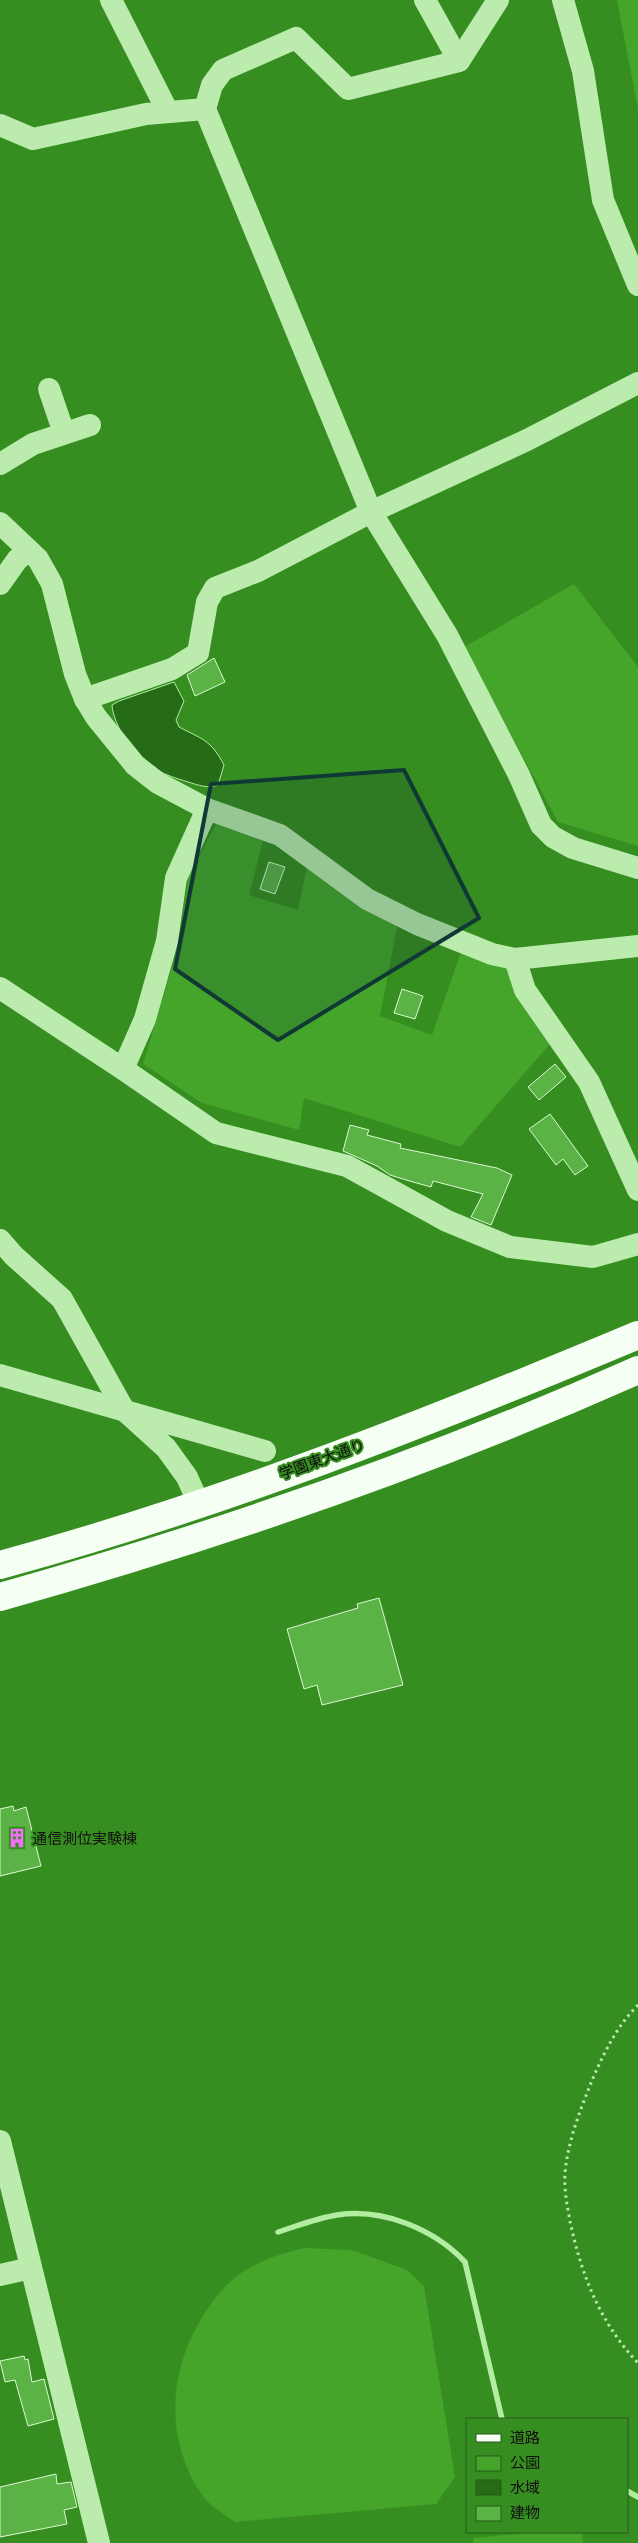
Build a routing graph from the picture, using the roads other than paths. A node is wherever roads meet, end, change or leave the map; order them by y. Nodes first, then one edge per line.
1 (111, 0) edge
2 (425, 0) edge
3 (498, 0) edge
4 (563, 0) edge
5 (459, 61) junction
6 (205, 109) junction
7 (168, 112) junction
8 (0, 125) edge
9 (638, 285) edge
10 (638, 383) edge
11 (49, 389) dead end
12 (90, 425) dead end
13 (64, 433) junction
14 (0, 464) edge
15 (371, 512) junction
16 (0, 523) edge
17 (28, 550) junction
18 (0, 584) edge
19 (85, 698) junction
20 (207, 808) junction
21 (638, 868) edge
22 (638, 946) edge
23 (516, 959) junction
24 (0, 988) edge
25 (123, 1069) junction
26 (638, 1190) edge
27 (0, 1240) edge
28 (638, 1244) edge
29 (638, 1335) edge
30 (638, 1370) edge
31 (0, 1374) edge
32 (124, 1410) junction
33 (265, 1451) dead end
34 (199, 1504) junction
35 (0, 1565) edge
36 (0, 1597) edge
37 (0, 2141) edge
38 (31, 2268) junction
39 (0, 2275) edge
40 (99, 2543) edge

1 - 7 street
2 - 5 street
3 - 5 street
4 - 9 street
5 - 6 street
6 - 7 street
6 - 15 street
7 - 8 street
10 - 15 street
11 - 13 street
12 - 13 street
13 - 14 street
15 - 19 street
15 - 21 street
16 - 17 street
17 - 18 street
17 - 19 street
19 - 20 street
20 - 23 street
20 - 25 street
22 - 23 street
23 - 26 street
24 - 25 street
25 - 28 street
27 - 32 street
29 - 34 main road, 学園東大通り
30 - 36 main road
31 - 32 street
32 - 33 street
32 - 34 street
34 - 35 main road, 学園東大通り
37 - 38 street
38 - 39 street
38 - 40 street

